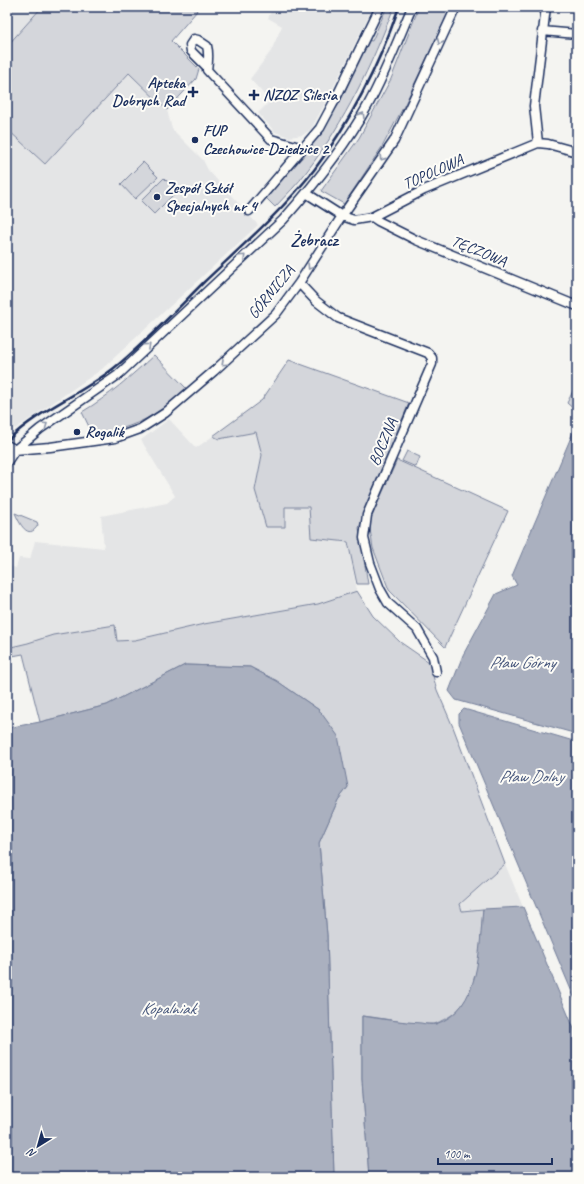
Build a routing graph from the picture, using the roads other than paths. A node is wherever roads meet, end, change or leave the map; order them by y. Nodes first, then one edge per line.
1 (380, 7) edge
2 (412, 7) edge
3 (456, 7) edge
4 (546, 7) edge
5 (542, 31) junction
6 (577, 34) edge
7 (207, 67) dead end
8 (538, 143) junction
9 (303, 148) junction
10 (577, 152) edge
11 (306, 194) junction
12 (250, 211) dead end
13 (342, 216) junction
14 (372, 217) junction
15 (299, 283) junction
16 (577, 306) edge
17 (7, 445) edge
18 (15, 450) junction
19 (7, 462) edge
20 (436, 672) dead end

1 - 9 street
11 -> 2 street
3 -> 13 street, GÓRNICZA
4 - 5 street
5 - 6 street
5 - 8 street
7 - 9 street
8 - 10 street
8 - 14 street, TOPOLOWA
9 - 12 street
11 - 13 street, TOPOLOWA
18 -> 11 street
13 - 14 street, TOPOLOWA
13 -> 15 street, GÓRNICZA
14 - 16 street, TĘCZOWA
15 -> 18 street, GÓRNICZA
15 - 20 street, BOCZNA
17 - 18 street
18 - 19 street

